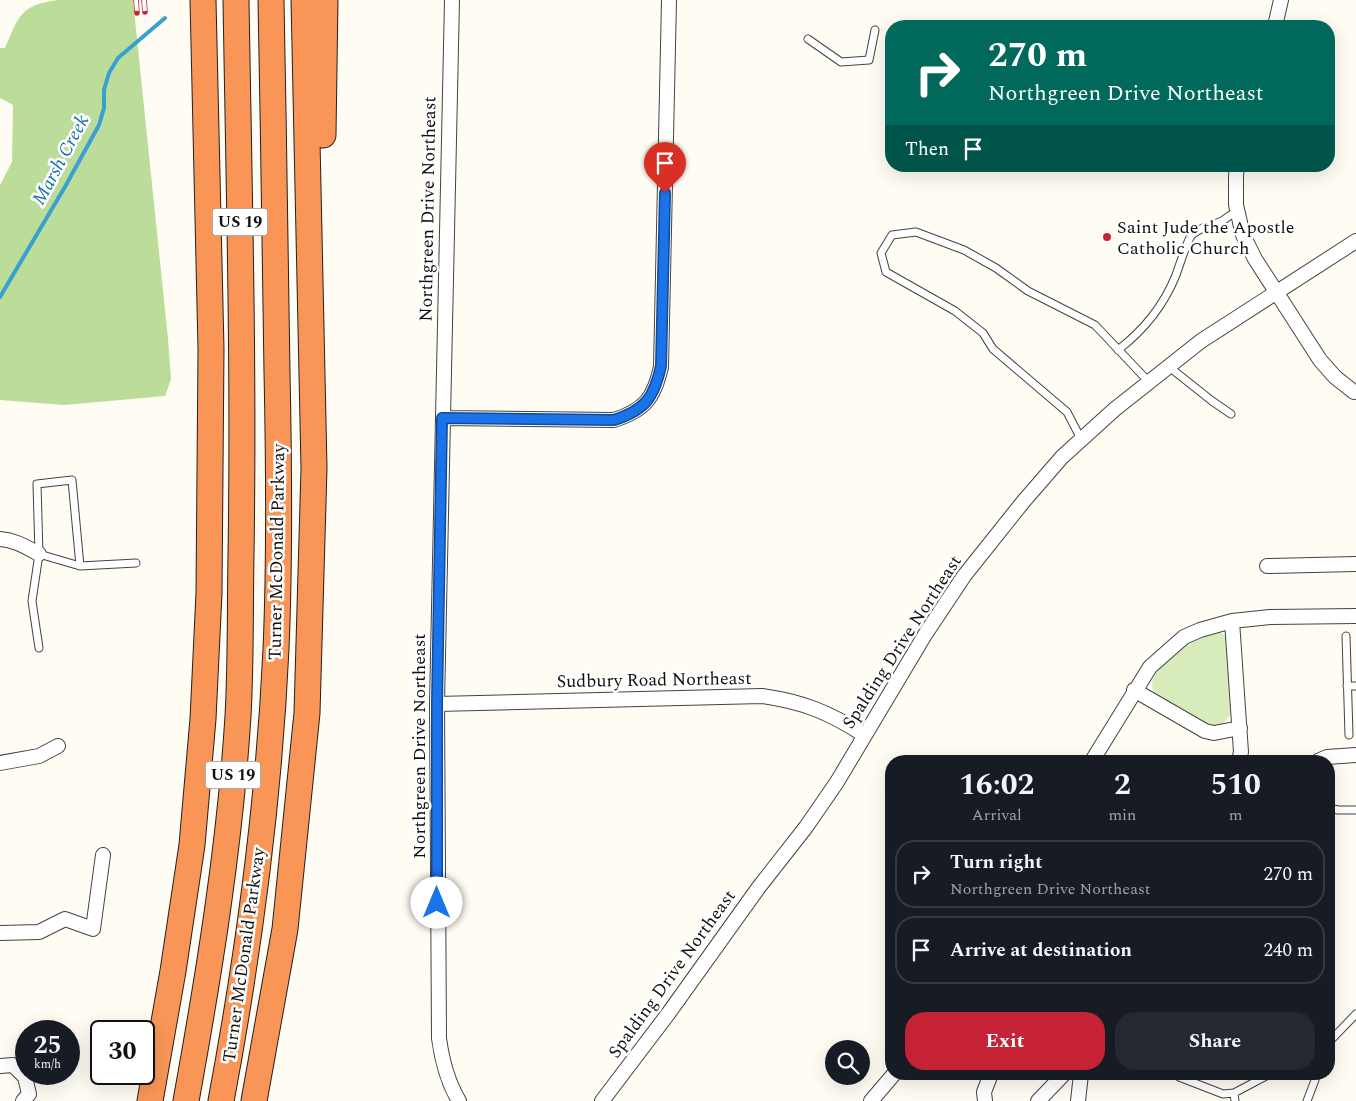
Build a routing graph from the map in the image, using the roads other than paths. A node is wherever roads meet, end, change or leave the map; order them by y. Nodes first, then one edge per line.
1 (186, 0) edge
2 (203, 0) edge
3 (236, 0) edge
4 (271, 0) edge
5 (304, 0) edge
6 (325, 0) edge
7 (452, 0) edge
8 (669, 0) edge
9 (1281, 0) edge
10 (1276, 20) edge
11 (875, 30) dead end
12 (808, 39) dead end
13 (1236, 172) edge
14 (1238, 210) junction
15 (1356, 241) edge
16 (208, 255) junction
17 (1277, 292) junction
18 (312, 344) junction
19 (1118, 350) junction
20 (1168, 366) junction
21 (1148, 381) junction
22 (1354, 392) dead end
23 (1230, 414) dead end
24 (442, 418) junction
25 (1081, 439) junction
26 (0, 539) edge
27 (39, 554) junction
28 (136, 563) dead end
29 (1356, 564) edge
30 (80, 566) junction
31 (1268, 566) dead end
32 (1356, 616) edge
33 (1232, 621) junction
34 (1346, 636) dead end
35 (39, 648) dead end
36 (1347, 686) junction
37 (1356, 686) edge
38 (1134, 690) junction
39 (437, 704) junction
40 (1240, 728) junction
41 (864, 735) junction
42 (1349, 735) dead end
43 (58, 746) dead end
44 (1096, 755) edge
45 (1240, 755) edge
46 (1356, 756) edge
47 (1335, 757) edge
48 (0, 763) edge
49 (1335, 809) edge
50 (1356, 810) edge
51 (103, 855) dead end
52 (0, 934) edge
53 (1356, 1014) edge
54 (1335, 1036) edge
55 (0, 1066) edge
56 (889, 1080) edge
57 (989, 1080) edge
58 (1058, 1080) edge
59 (1080, 1080) edge
60 (1184, 1080) edge
61 (1261, 1080) edge
62 (1315, 1080) edge
63 (1235, 1097) edge
64 (23, 1101) edge
65 (150, 1101) edge
66 (186, 1101) edge
67 (221, 1101) edge
68 (254, 1101) edge
69 (459, 1101) edge
70 (602, 1101) edge
71 (871, 1101) edge
72 (985, 1101) edge
73 (1038, 1101) edge
74 (1078, 1101) edge
75 (1307, 1101) edge

1 - 16 highway
2 - 16 highway
3 - 66 highway, Turner McDonald Parkway / US 19
4 - 67 highway, Turner McDonald Parkway / US 19
5 - 18 highway
6 - 18 highway
7 - 24 street, Northgreen Drive Northeast
8 - 24 street
9 - 10 street
11 - 12 lane
13 - 14 street
14 - 17 street
14 - 19 lane
15 - 17 street, Spalding Drive Northeast
16 - 65 highway
17 - 20 street, Spalding Drive Northeast
17 - 22 street
18 - 68 highway
19 - 21 lane
19 - 25 lane
20 - 21 street, Spalding Drive Northeast
20 - 23 lane
21 - 25 street, Spalding Drive Northeast
24 - 39 street, Northgreen Drive Northeast
25 - 41 street, Spalding Drive Northeast
26 - 27 street
27 - 30 lane
27 - 30 lane
27 - 35 lane
28 - 30 lane
29 - 31 street
32 - 33 street
33 - 38 street
33 - 40 street
34 - 36 lane
36 - 37 lane
36 - 42 lane
38 - 40 street
38 - 44 street
39 - 41 street, Sudbury Road Northeast
39 - 69 street, Northgreen Drive Northeast
40 - 45 street
41 - 70 street, Spalding Drive Northeast
43 - 48 street
46 - 47 street
49 - 50 lane
51 - 52 street
53 - 54 lane
55 - 64 street
56 - 71 street
57 - 72 street
58 - 73 street
59 - 74 street
60 - 63 lane
61 - 63 lane
62 - 75 lane

